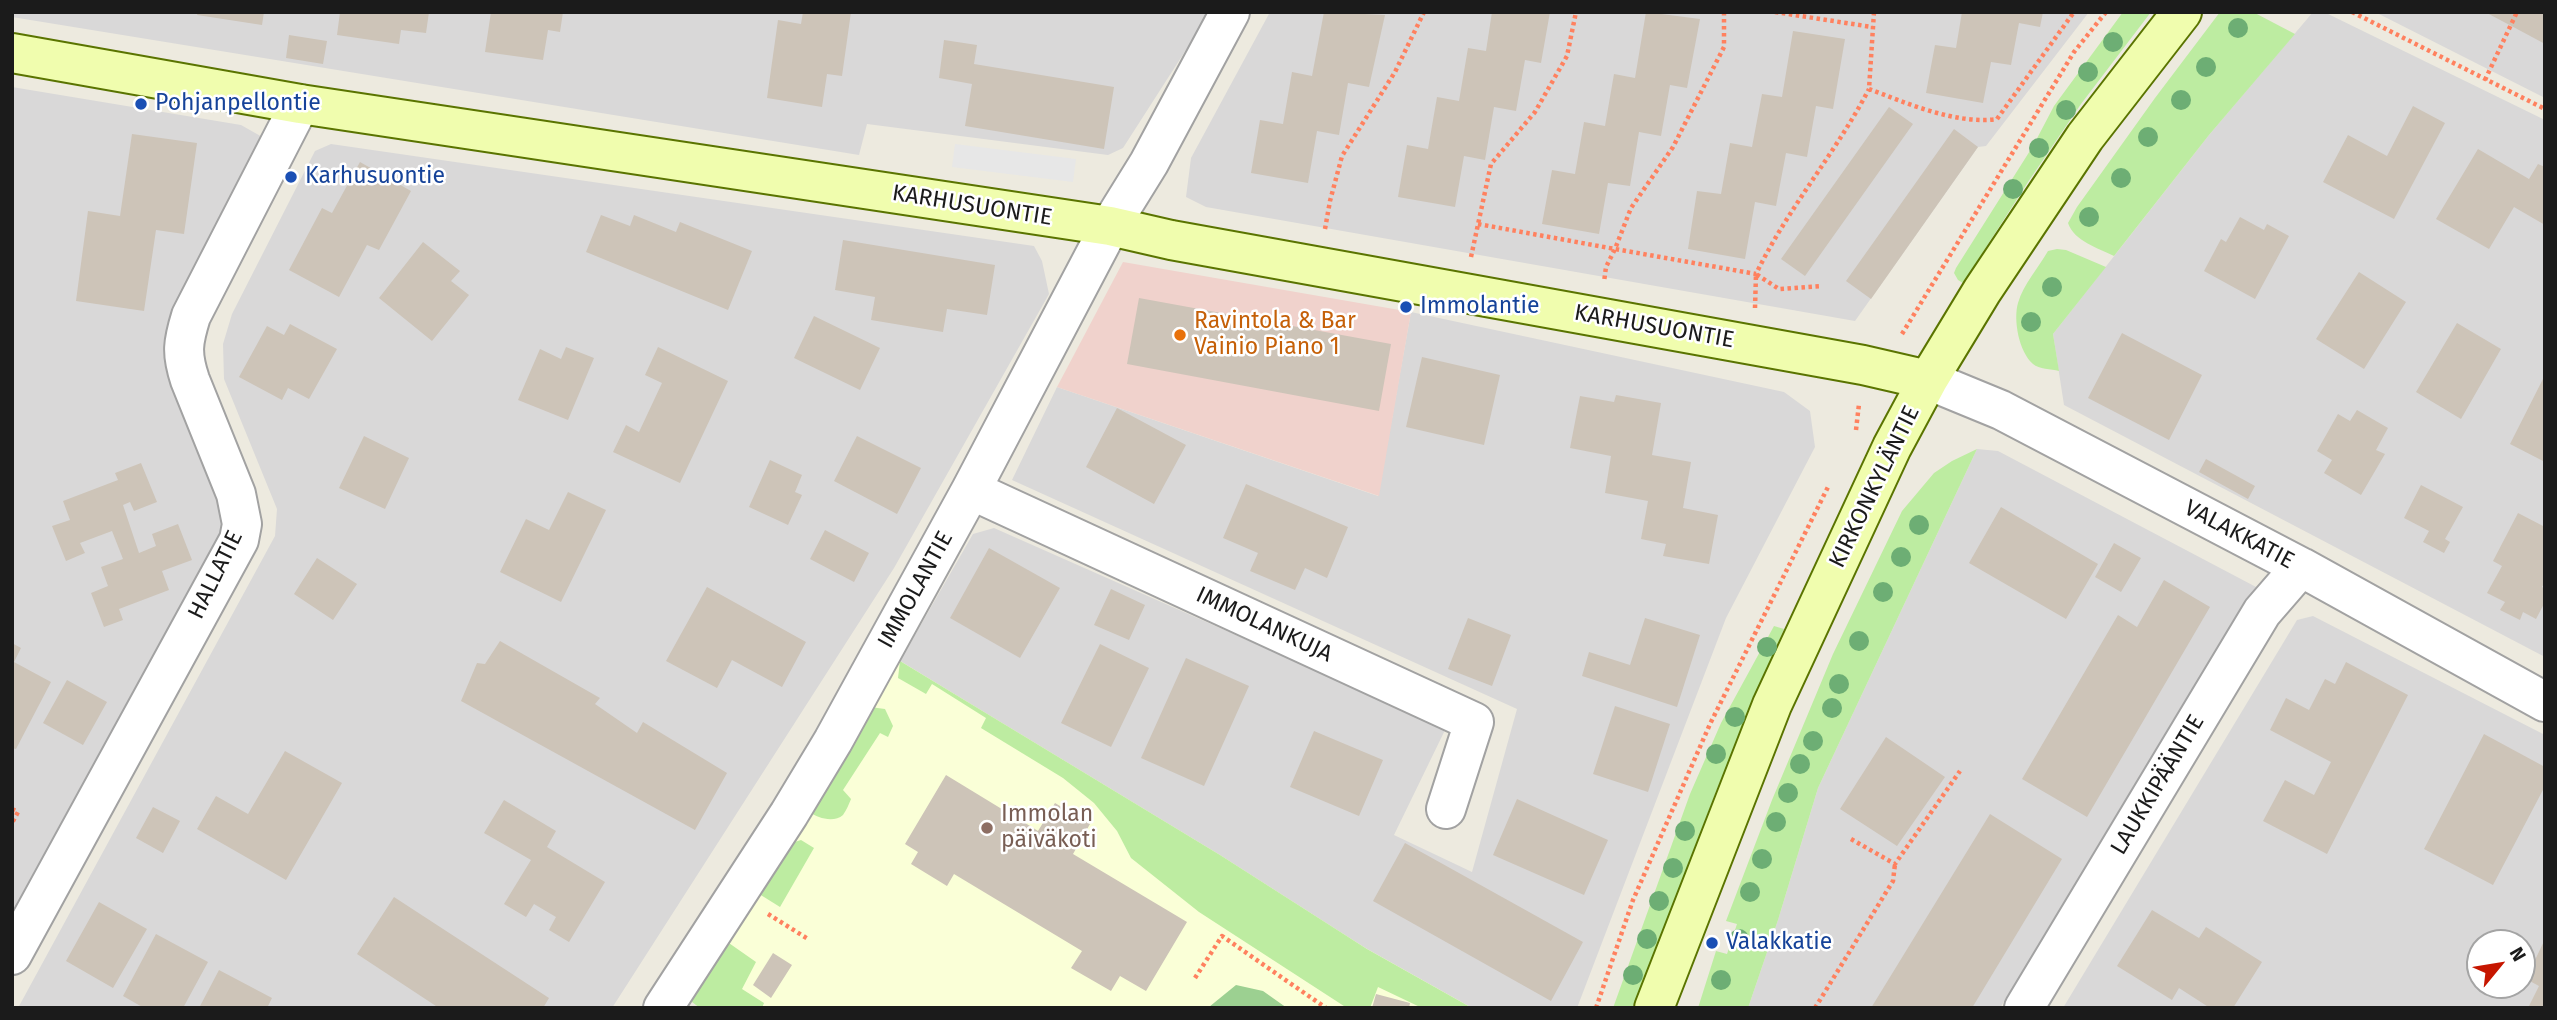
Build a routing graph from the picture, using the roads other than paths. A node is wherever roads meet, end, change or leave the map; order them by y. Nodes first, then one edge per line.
1 (1230, 12) edge
2 (2182, 12) edge
3 (12, 53) edge
4 (300, 104) junction
5 (1110, 226) junction
6 (1928, 380) junction
7 (971, 490) junction
8 (2301, 567) junction
9 (2545, 702) edge
10 (1446, 809) dead end
11 (12, 955) edge
12 (663, 1008) edge
13 (1654, 1008) edge
14 (2024, 1008) edge

1 - 5 street, IMMOLANTIE
2 - 6 street, KIRKONKYLÄNTIE
3 - 4 street, KARHUSUONTIE
4 - 5 street, KARHUSUONTIE
4 - 11 street, HALLATIE
5 - 6 street, KARHUSUONTIE
5 - 7 street, IMMOLANTIE
6 - 8 street, VALAKKATIE
6 - 13 street, KIRKONKYLÄNTIE
7 - 10 street, IMMOLANKUJA
7 - 12 street, IMMOLANTIE
8 - 9 street, VALAKKATIE
8 - 14 street, LAUKKIPÄÄNTIE

